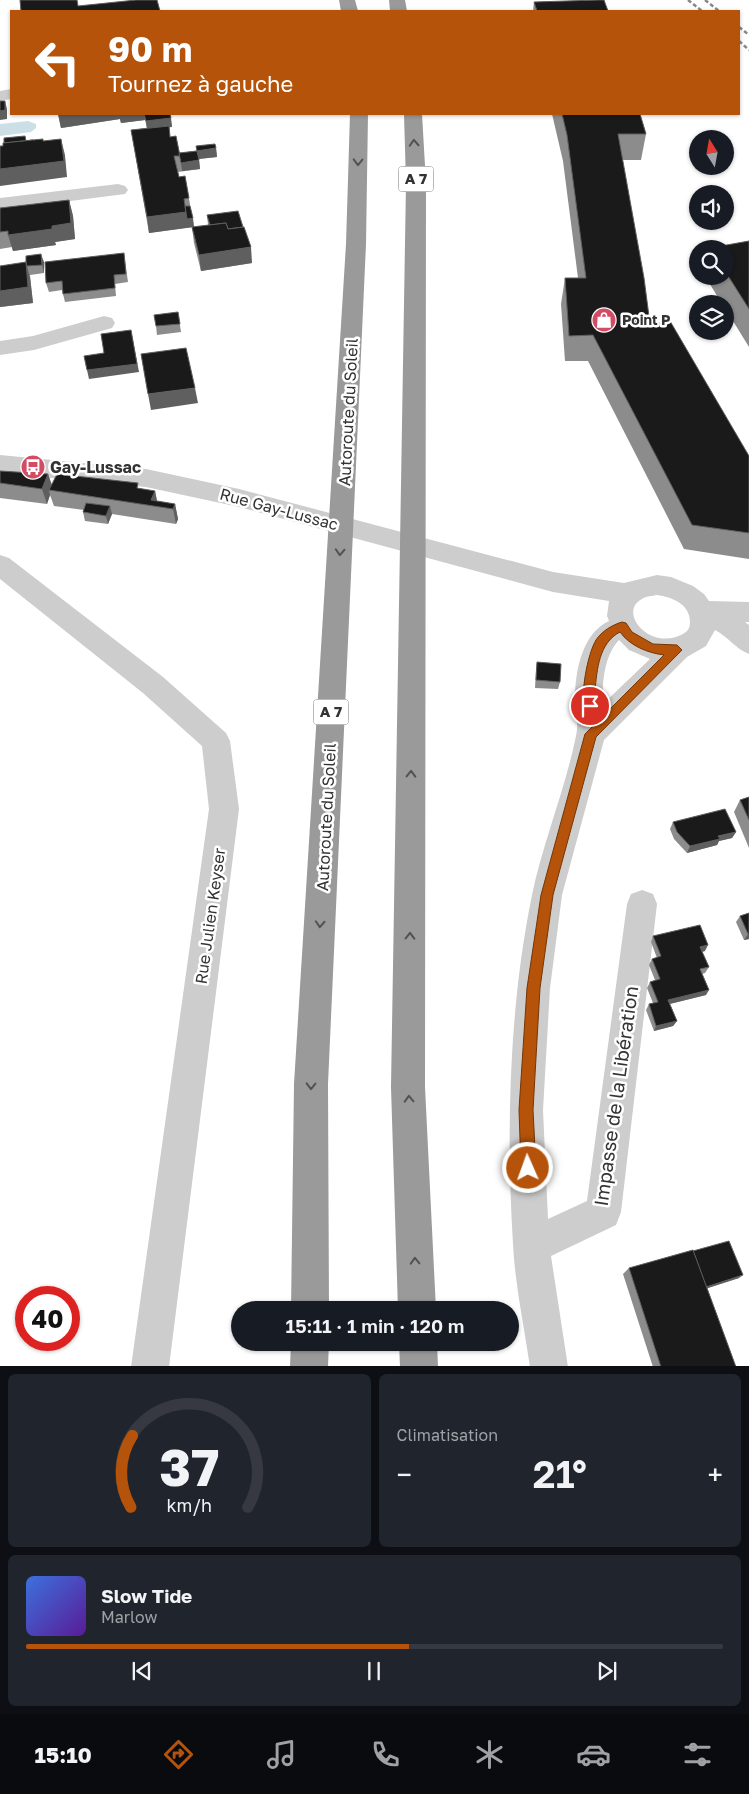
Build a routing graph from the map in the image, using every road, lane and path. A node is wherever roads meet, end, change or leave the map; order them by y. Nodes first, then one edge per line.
1 (359, 115) edge
2 (413, 115) edge
3 (118, 190) dead end
4 (0, 204) edge
5 (104, 323) dead end
6 (0, 348) edge
7 (0, 464) edge
8 (0, 565) edge
9 (701, 611) junction
10 (623, 612) junction
11 (749, 612) edge
12 (749, 643) edge
13 (687, 644) junction
14 (749, 650) edge
15 (591, 734) junction
16 (642, 904) dead end
17 (531, 1246) junction
18 (310, 1301) edge
19 (417, 1301) edge
20 (310, 1351) edge
21 (418, 1351) edge
22 (150, 1366) edge
23 (310, 1366) edge
24 (419, 1366) edge
25 (549, 1366) edge

1 -> 18 highway, Autoroute du Soleil / A 7
19 -> 2 highway, A 7
3 - 4 street
5 - 6 street
7 - 10 street, Rue Gay-Lussac
8 - 22 street, Rue Julien Keyser
9 - 10 street
9 - 11 street
9 - 12 street
9 - 13 street
10 - 13 street
10 - 15 street
13 - 14 street
13 - 15 street
15 - 17 street
16 - 17 street, Impasse de la Libération
17 - 25 street
20 - 23 highway
21 - 24 highway

